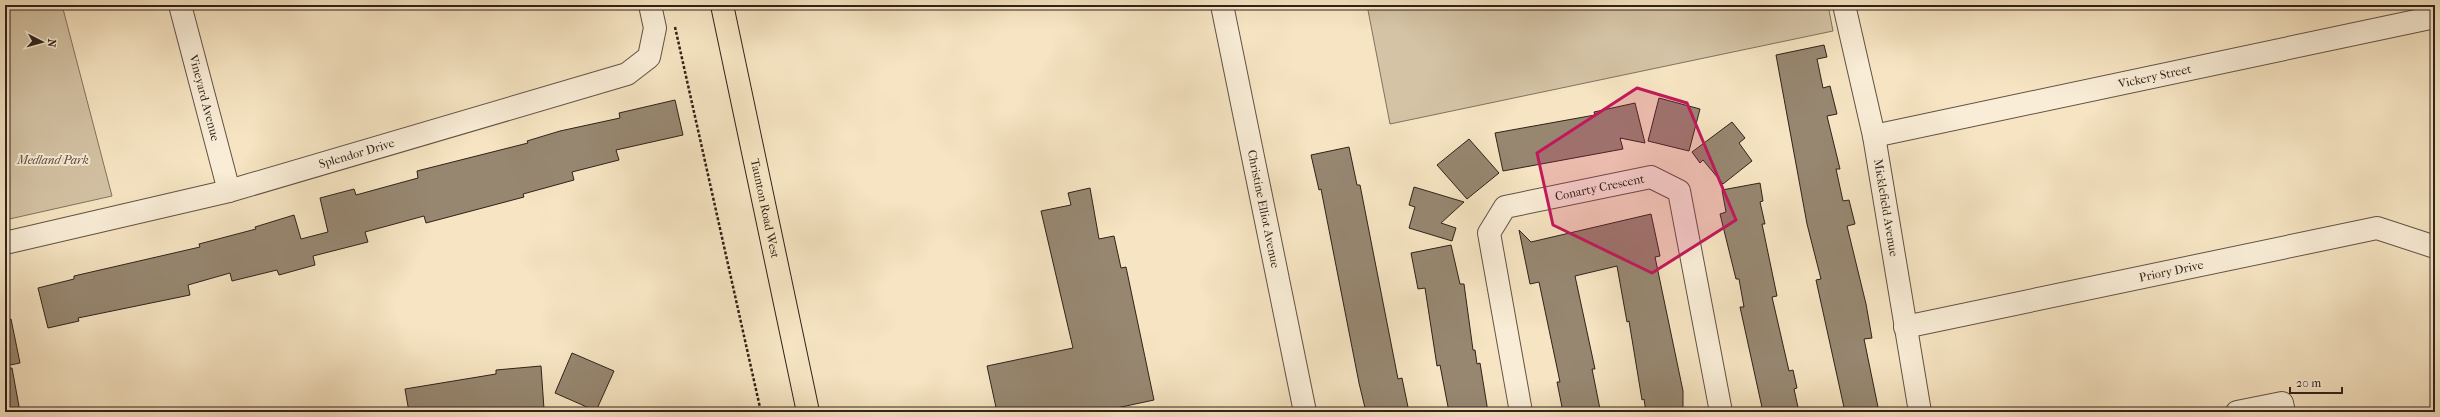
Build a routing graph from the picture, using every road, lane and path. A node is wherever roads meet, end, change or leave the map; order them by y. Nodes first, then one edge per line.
1 (180, 5) edge
2 (650, 5) edge
3 (722, 5) edge
4 (1222, 5) edge
5 (1844, 5) edge
6 (2435, 17) edge
7 (674, 20) dead end
8 (1874, 136) junction
9 (229, 191) junction
10 (5, 243) edge
11 (2435, 247) edge
12 (1905, 327) junction
13 (761, 412) edge
14 (808, 412) edge
15 (1305, 412) edge
16 (1521, 412) edge
17 (1721, 412) edge
18 (1920, 412) edge
19 (2237, 412) edge
20 (2284, 412) edge

1 - 9 street, Vineyard Avenue
2 - 9 street, Splendor Drive
3 - 14 main road, Taunton Road West
4 - 15 street, Christine Elliot Avenue
5 - 8 street, Micklefield Avenue
6 - 8 street, Vickery Street
7 - 13 path
8 - 12 street, Micklefield Avenue
9 - 10 street, Splendor Drive
11 - 12 street, Priory Drive
12 - 18 street, Micklefield Avenue
16 - 17 street, Conarty Crescent
19 - 20 street

